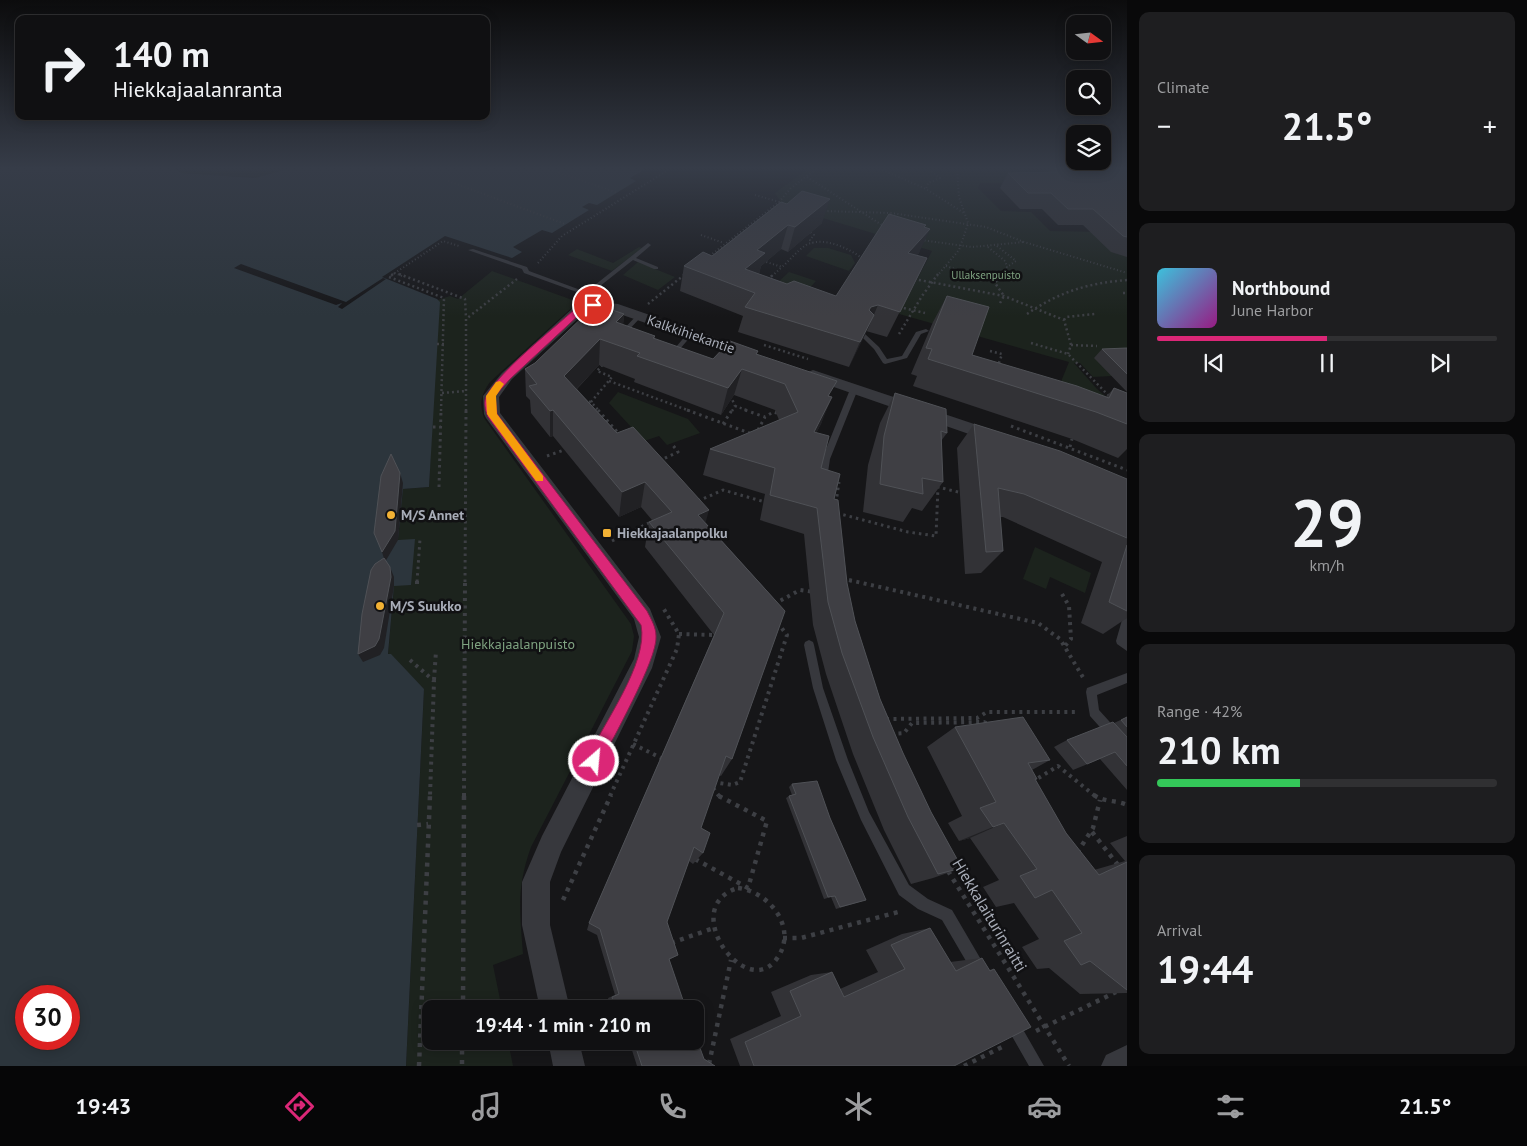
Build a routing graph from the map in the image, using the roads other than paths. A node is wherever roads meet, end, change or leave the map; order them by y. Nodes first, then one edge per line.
1 (648, 245) dead end
2 (471, 250) road end
3 (632, 258) junction
4 (656, 268) dead end
5 (590, 299) junction
6 (642, 311) junction
7 (926, 331) dead end
8 (690, 334) junction
9 (864, 335) edge
10 (619, 337) edge
11 (763, 358) edge
12 (669, 359) edge
13 (800, 371) edge
14 (854, 389) junction
15 (1010, 442) edge
16 (821, 489) edge
17 (1127, 620) edge
18 (808, 645) dead end
19 (1127, 646) edge
20 (1127, 678) edge
21 (1127, 749) edge
22 (986, 981) edge
23 (553, 1000) edge
24 (1006, 1014) edge
25 (565, 1050) edge
26 (1127, 1061) edge
27 (569, 1066) edge
28 (1038, 1066) edge
29 (1118, 1066) edge

1 - 3 lane
2 - 5 lane
3 - 4 lane
3 - 5 lane
5 - 6 street, Kalkkihiekantie
5 - 23 street
6 - 8 street, Kalkkihiekantie
6 - 10 lane
7 - 9 lane
8 - 11 street, Kalkkihiekantie
8 - 12 lane
13 - 14 street
14 - 15 street
14 - 16 lane
17 - 19 lane
18 - 22 lane
20 - 21 lane
24 - 28 lane
25 - 27 street
26 - 29 street

